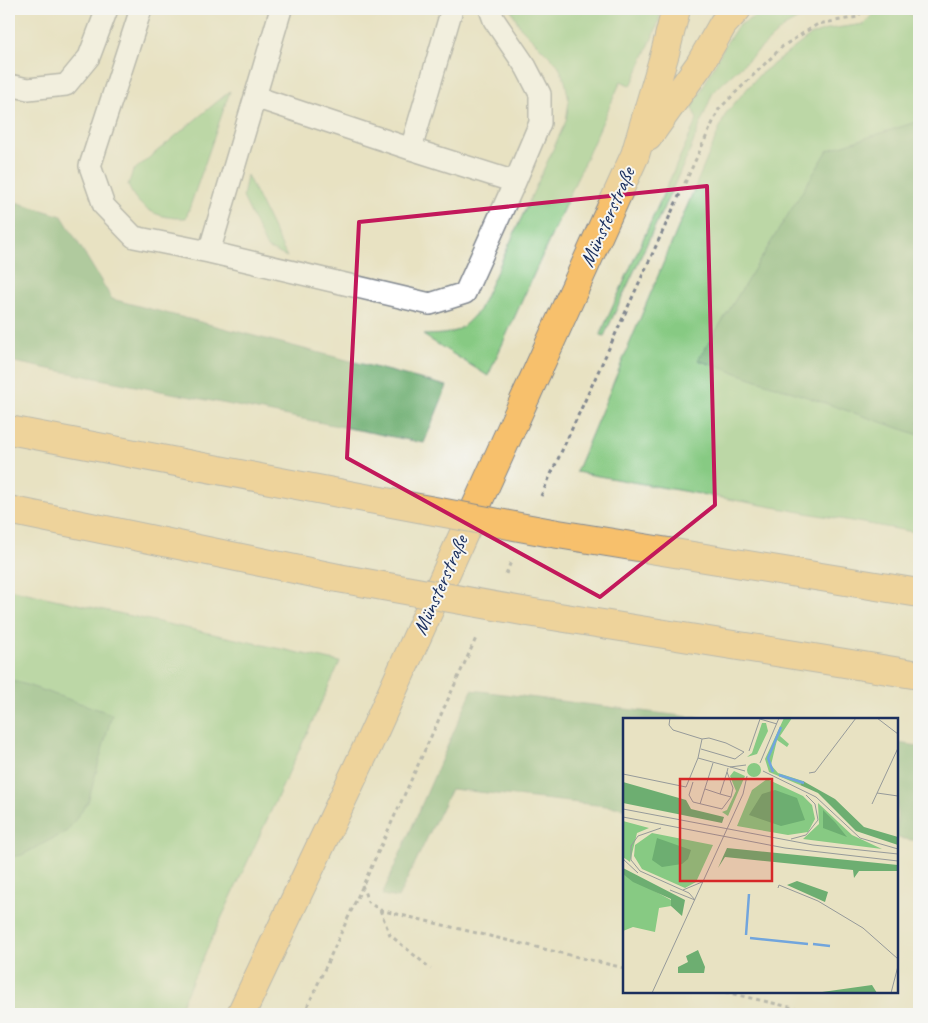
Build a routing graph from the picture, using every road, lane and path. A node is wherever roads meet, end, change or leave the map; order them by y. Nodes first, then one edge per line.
1 (107, 9) edge
2 (141, 9) edge
3 (281, 9) edge
4 (452, 9) edge
5 (490, 9) edge
6 (676, 9) edge
7 (737, 9) edge
8 (862, 9) edge
9 (9, 85) edge
10 (255, 98) junction
11 (719, 109) dead end
12 (411, 148) junction
13 (635, 155) junction
14 (515, 182) junction
15 (208, 252) junction
16 (9, 430) edge
17 (9, 510) edge
18 (919, 593) edge
19 (919, 675) edge
20 (362, 885) dead end
21 (380, 910) junction
22 (623, 968) edge
23 (431, 969) dead end
24 (729, 993) edge
25 (241, 1014) edge
26 (820, 1014) edge

1 - 9 lane
2 - 15 lane
3 - 10 lane
4 - 12 lane
5 - 14 lane
6 - 13 main road, Münsterstraße
7 - 13 main road, Münsterstraße
8 - 11 path
10 - 12 lane
10 - 15 lane
12 - 14 lane
13 - 25 main road, Münsterstraße
14 - 15 lane
16 - 18 main road, bridge
17 - 19 main road, bridge
20 - 21 path
21 - 22 path
21 - 23 path
24 - 26 path

